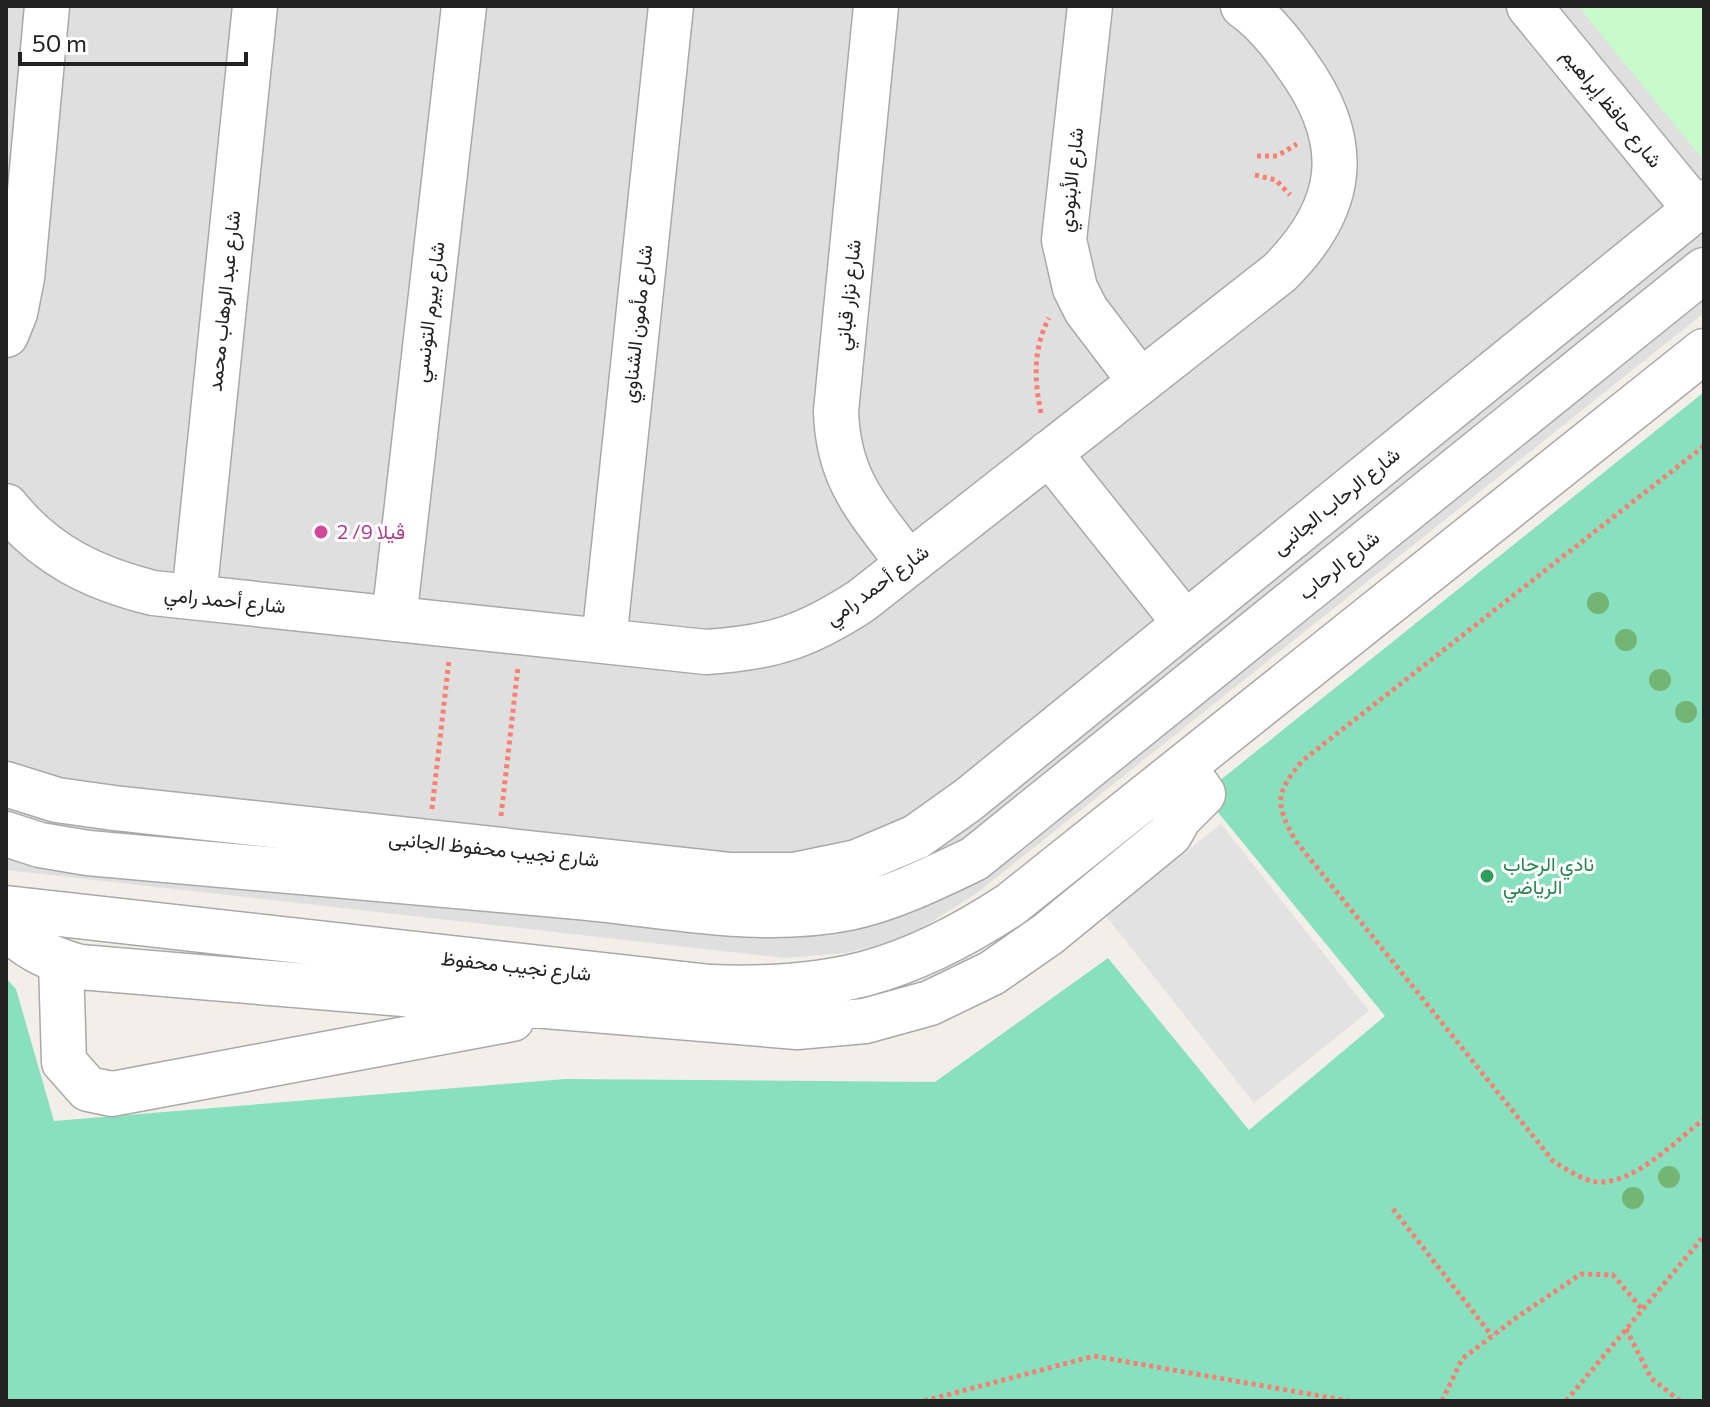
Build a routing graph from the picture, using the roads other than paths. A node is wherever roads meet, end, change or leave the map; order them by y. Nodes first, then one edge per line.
1 (47, 6) edge
2 (255, 6) edge
3 (464, 6) edge
4 (671, 6) edge
5 (876, 6) edge
6 (1090, 6) edge
7 (1243, 6) edge
8 (1529, 6) edge
9 (1700, 206) edge
10 (1704, 270) edge
11 (6, 335) edge
12 (1704, 351) edge
13 (1140, 381) junction
14 (1427, 427) junction
15 (1049, 453) junction
16 (6, 506) edge
17 (1367, 542) junction
18 (908, 563) junction
19 (194, 597) junction
20 (394, 619) junction
21 (1185, 623) junction
22 (604, 641) junction
23 (1184, 767) junction
24 (6, 784) edge
25 (968, 800) joint
26 (6, 834) edge
27 (974, 859) junction
28 (1010, 905) junction
29 (6, 908) edge
30 (6, 925) edge
31 (61, 962) junction
32 (719, 1004) junction
33 (569, 1008) junction

1 - 11 street
2 - 19 street, شارع عبد الوهاب محمد
3 - 20 street, شارع بيرم التونسي
4 - 22 street, شارع مأمون الشناوي
5 - 18 street, شارع نزار قباني
6 - 13 street, شارع الأبنودي
7 - 13 street, شارع أحمد رامي
8 - 9 street, شارع حافظ إبراهيم
9 - 14 street, شارع الرحاب الجانبى
10 - 17 street, شارع الرحاب
12 - 23 street
13 - 15 street, شارع أحمد رامي
14 - 17 street
14 - 21 street, شارع الرحاب الجانبى
15 - 18 street, شارع أحمد رامي
15 - 21 street
16 - 19 street, شارع أحمد رامي
17 - 27 street, شارع الرحاب
18 - 22 street, شارع أحمد رامي
19 - 20 street, شارع أحمد رامي
20 - 22 street, شارع أحمد رامي
21 - 25 street, شارع الرحاب الجانبى
23 - 28 street
23 - 32 street
24 - 25 street, شارع نجيب محفوظ الجانبى
26 - 27 street
27 - 28 street
28 - 32 street, شارع نجيب محفوظ
29 - 32 street, شارع نجيب محفوظ
30 - 31 street
31 - 33 street
31 - 33 street
32 - 33 street

